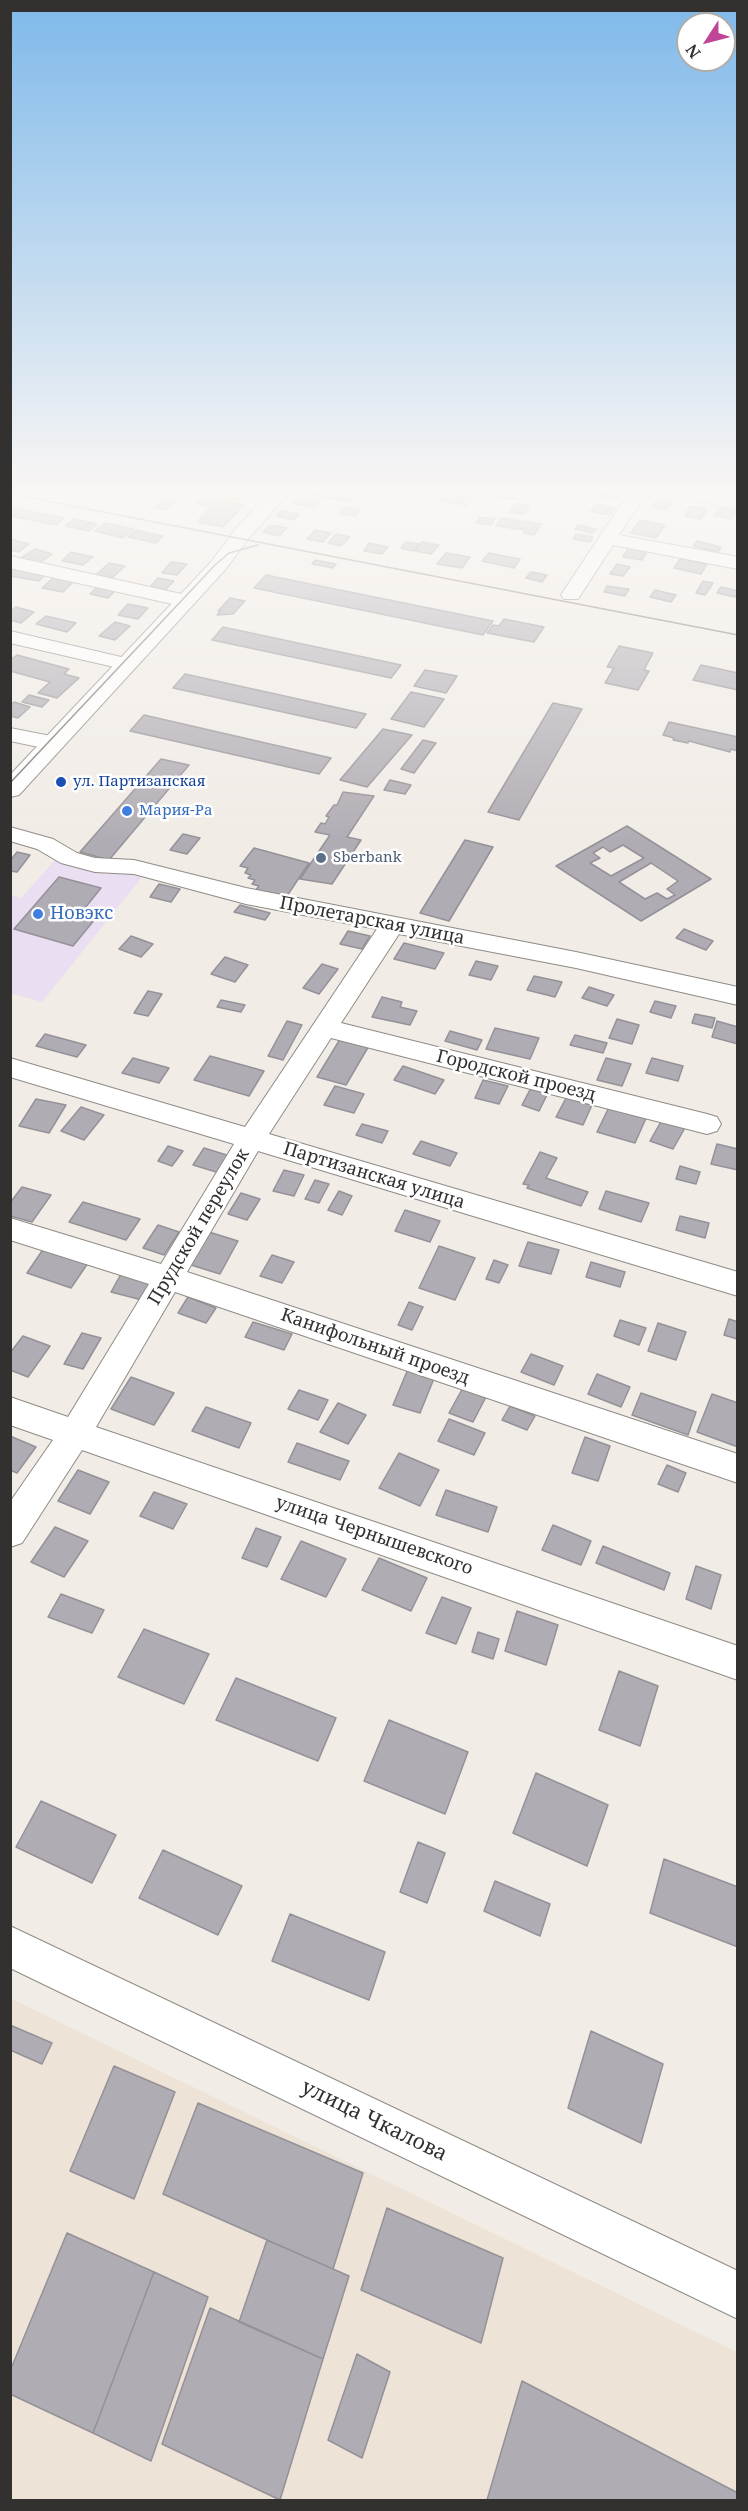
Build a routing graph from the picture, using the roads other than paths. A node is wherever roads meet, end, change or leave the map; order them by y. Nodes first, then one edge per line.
1 (178, 609) edge
2 (10, 637) edge
3 (128, 664) junction
4 (10, 734) edge
5 (53, 743) junction
6 (10, 790) edge
7 (10, 834) edge
8 (392, 925) junction
9 (738, 996) edge
10 (325, 1028) junction
11 (10, 1067) edge
12 (707, 1124) dead end
13 (251, 1139) junction
14 (10, 1229) edge
15 (169, 1278) junction
16 (738, 1284) edge
17 (10, 1411) edge
18 (76, 1432) junction
19 (738, 1469) edge
20 (10, 1532) edge
21 (738, 1663) edge
22 (10, 1946) edge
23 (738, 2296) edge

1 - 3 main road
2 - 3 street
3 - 5 main road
4 - 5 street
5 - 6 main road
7 - 8 street, Пролетарская улица
8 - 9 street, Пролетарская улица
8 - 10 street, Прудской переулок
10 - 12 street, Городской проезд
10 - 13 street, Прудской переулок
11 - 13 street, Партизанская улица
13 - 15 street, Прудской переулок
13 - 16 street, Партизанская улица
14 - 15 street, Канифольный проезд
15 - 18 street, Прудской переулок
15 - 19 street, Канифольный проезд
17 - 18 street, улица Чернышевского
18 - 20 street, Прудской переулок
18 - 21 street, улица Чернышевского
22 - 23 street, улица Чкалова

